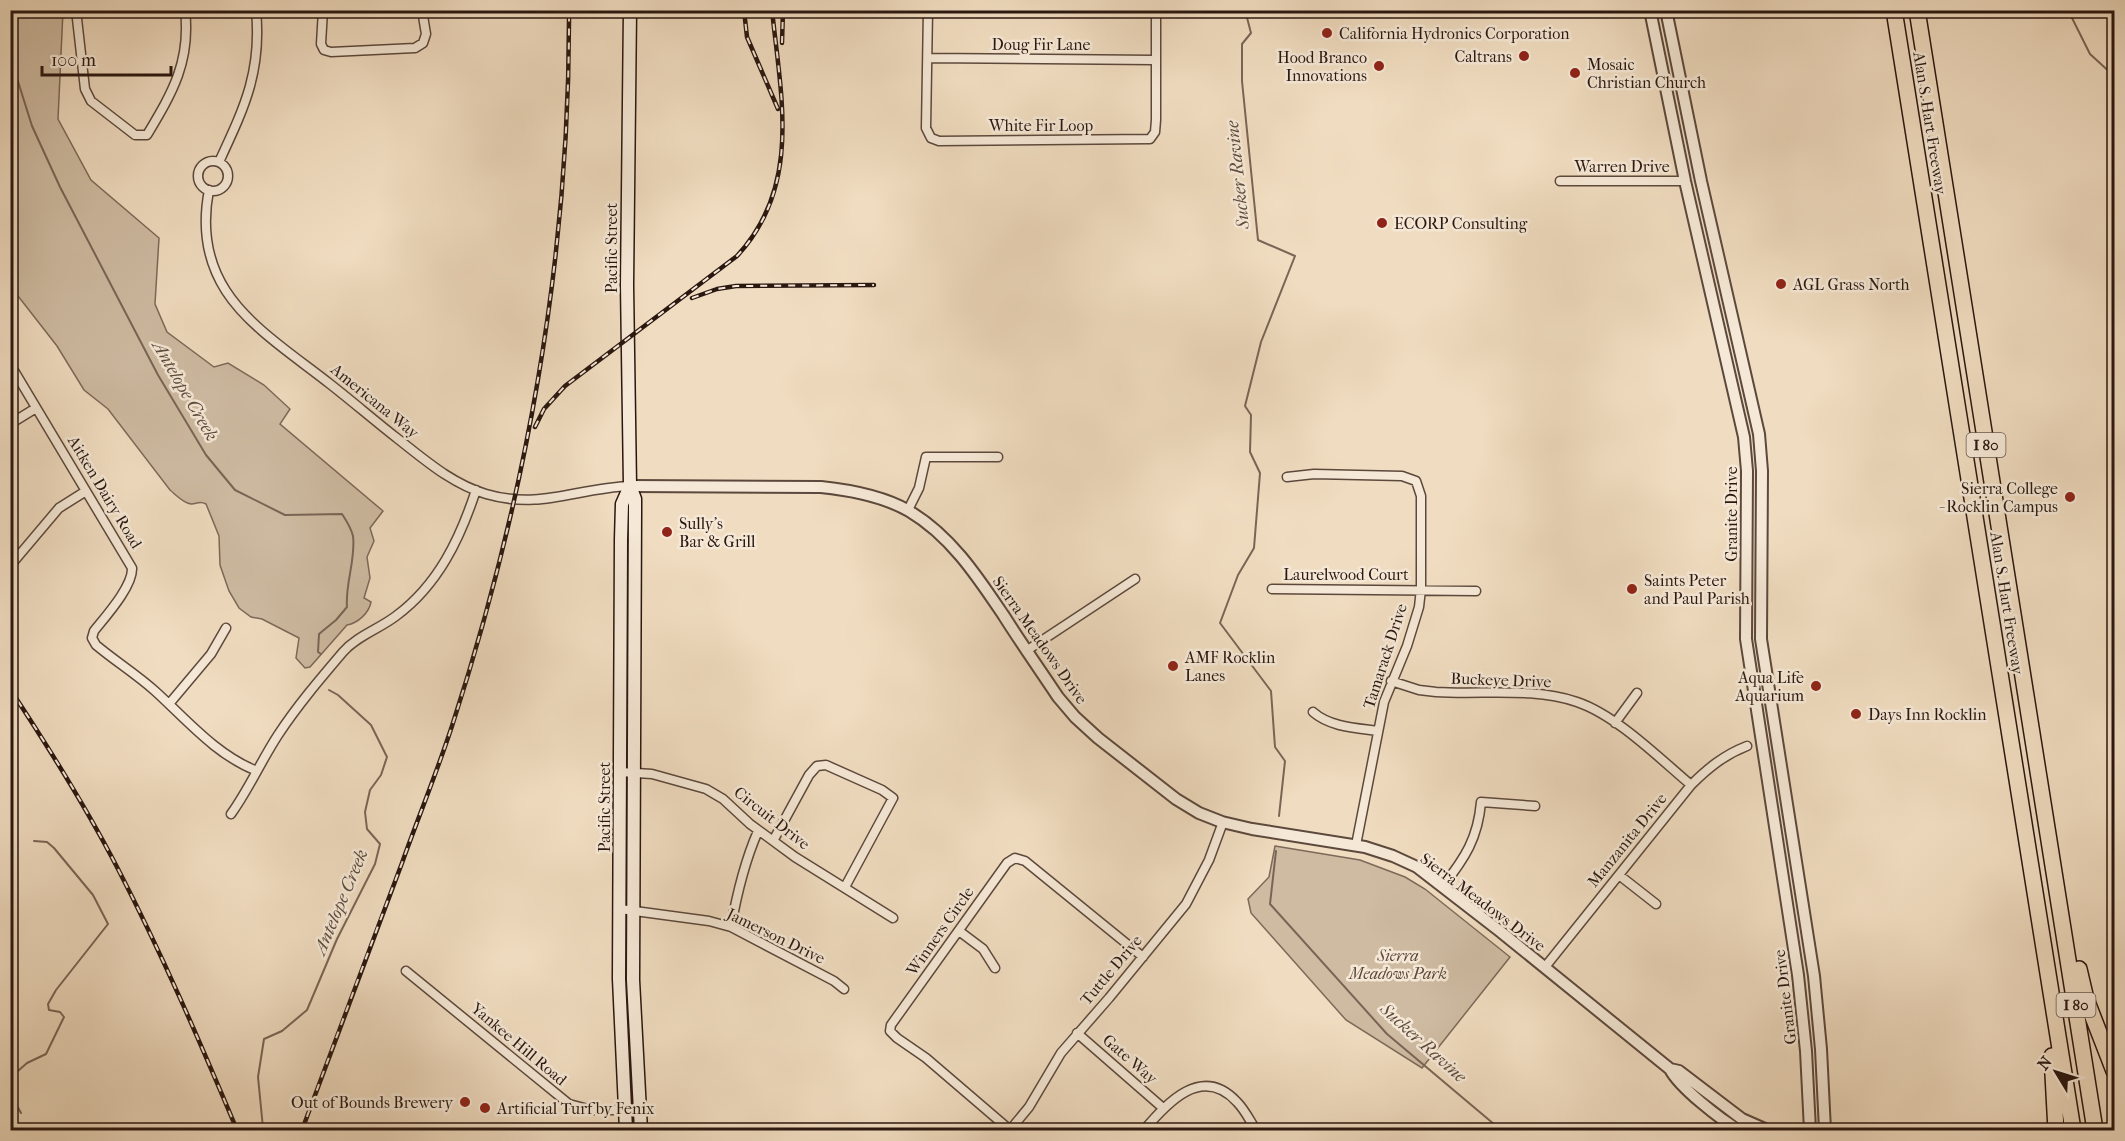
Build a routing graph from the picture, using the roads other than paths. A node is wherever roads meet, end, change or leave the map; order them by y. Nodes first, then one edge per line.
1 (76, 10) edge
2 (186, 10) edge
3 (256, 10) edge
4 (323, 10) edge
5 (422, 10) edge
6 (630, 10) edge
7 (928, 10) edge
8 (1156, 10) edge
9 (1650, 10) edge
10 (1666, 10) edge
11 (1894, 10) edge
12 (1917, 10) edge
13 (928, 58) junction
14 (1154, 60) junction
15 (219, 162) junction
16 (1560, 181) dead end
17 (1685, 181) junction
18 (1701, 181) junction
19 (209, 190) junction
20 (10, 364) edge
21 (36, 408) junction
22 (10, 424) edge
23 (998, 457) dead end
24 (1287, 477) dead end
25 (630, 486) junction
26 (476, 490) junction
27 (86, 491) junction
28 (908, 510) junction
29 (10, 566) edge
30 (1135, 579) dead end
31 (1272, 589) dead end
32 (1421, 589) junction
33 (1476, 591) dead end
34 (226, 628) dead end
35 (1026, 651) junction
36 (1391, 681) junction
37 (1637, 693) dead end
38 (169, 704) junction
39 (1313, 712) dead end
40 (1615, 723) junction
41 (1378, 731) junction
42 (1746, 746) dead end
43 (257, 771) junction
44 (620, 772) junction
45 (635, 773) junction
46 (1691, 785) junction
47 (1535, 806) dead end
48 (231, 814) dead end
49 (1223, 822) junction
50 (758, 831) junction
51 (773, 841) junction
52 (1356, 844) junction
53 (1618, 875) junction
54 (2056, 879) junction
55 (1443, 886) junction
56 (845, 887) junction
57 (1656, 904) dead end
58 (620, 909) junction
59 (634, 911) junction
60 (893, 918) dead end
61 (731, 927) junction
62 (959, 931) junction
63 (1143, 957) junction
64 (1545, 967) junction
65 (995, 968) dead end
66 (406, 971) dead end
67 (2049, 981) junction
68 (844, 989) dead end
69 (1077, 1033) junction
70 (1670, 1070) junction
71 (2115, 1071) edge
72 (1714, 1099) junction
73 (1163, 1108) junction
74 (624, 1110) junction
75 (1010, 1130) edge
76 (1738, 1130) edge
77 (626, 1131) edge
78 (641, 1131) edge
79 (1144, 1131) edge
80 (1256, 1131) edge
81 (1767, 1131) edge
82 (1810, 1131) edge
83 (1825, 1131) edge
84 (2056, 1131) edge
85 (2073, 1131) edge
86 (2096, 1131) edge

1 - 2 street
3 - 15 street
4 - 5 street
6 - 25 main road, Pacific Street
7 - 13 street, White Fir Loop
8 - 14 street, White Fir Loop
9 - 17 street, Granite Drive
10 - 18 street, Granite Drive
11 - 67 highway, Alan S. Hart Freeway / I 80
12 - 54 highway, Alan S. Hart Freeway / I 80
13 - 14 street, Doug Fir Lane
13 - 14 street, White Fir Loop
15 - 19 street
15 - 19 street
16 - 17 street, Warren Drive
17 - 18 street
17 - 82 street, Granite Drive
18 - 83 street, Granite Drive
19 - 26 street, Americana Way
20 - 21 street, Aitken Dairy Road
21 - 22 street
21 - 27 street, Aitken Dairy Road
23 - 28 street
24 - 32 street, Tamarack Drive
25 - 26 street, Americana Way
25 - 28 street, Sierra Meadows Drive
25 - 44 main road, Pacific Street
25 - 45 main road, Pacific Street
26 - 43 street
27 - 29 street
27 - 38 street, Aitken Dairy Road
28 - 35 street, Sierra Meadows Drive
30 - 35 street
31 - 32 street, Laurelwood Court
32 - 33 street, Laurelwood Court
32 - 36 street, Tamarack Drive
34 - 38 street
35 - 49 street, Sierra Meadows Drive
36 - 40 street, Buckeye Drive
36 - 41 street, Tamarack Drive
37 - 40 street
38 - 43 street, Aitken Dairy Road
39 - 41 street
40 - 46 street, Buckeye Drive
41 - 52 street, Tamarack Drive
42 - 46 street, Manzanita Drive
43 - 48 street
44 - 45 street, Circuit Drive
44 - 58 main road, Pacific Street
45 - 50 street, Circuit Drive
45 - 59 main road, Pacific Street
46 - 53 street, Manzanita Drive
47 - 55 street
49 - 52 street, Sierra Meadows Drive
49 - 63 street, Tuttle Drive
50 - 51 street, Circuit Drive
50 - 61 street
51 - 56 street, Circuit Drive
51 - 56 street
52 - 55 street, Sierra Meadows Drive
53 - 57 street
53 - 64 street, Manzanita Drive
54 - 71 highway
54 - 86 highway, Alan S. Hart Freeway / I 80
55 - 64 street, Sierra Meadows Drive
56 - 60 street, Circuit Drive
58 - 59 street, Jamerson Drive
58 - 74 main road, Pacific Street
59 - 61 street, Jamerson Drive
59 - 78 main road, Pacific Street
61 - 68 street, Jamerson Drive
62 - 63 street, Winners Circle
62 - 65 street
62 - 75 street, Winners Circle
63 - 69 street, Tuttle Drive
64 - 70 street, Sierra Meadows Drive
66 - 74 street, Yankee Hill Road
67 - 84 highway
67 - 85 highway, Alan S. Hart Freeway / I 80
69 - 73 street, Gate Way
69 - 75 street, Tuttle Drive
70 - 72 street, Sierra Meadows Drive
70 - 76 street, Sierra Meadows Drive
72 - 76 street
72 - 81 street, Sierra Meadows Drive
73 - 79 street
73 - 80 street
74 - 77 main road, Pacific Street

